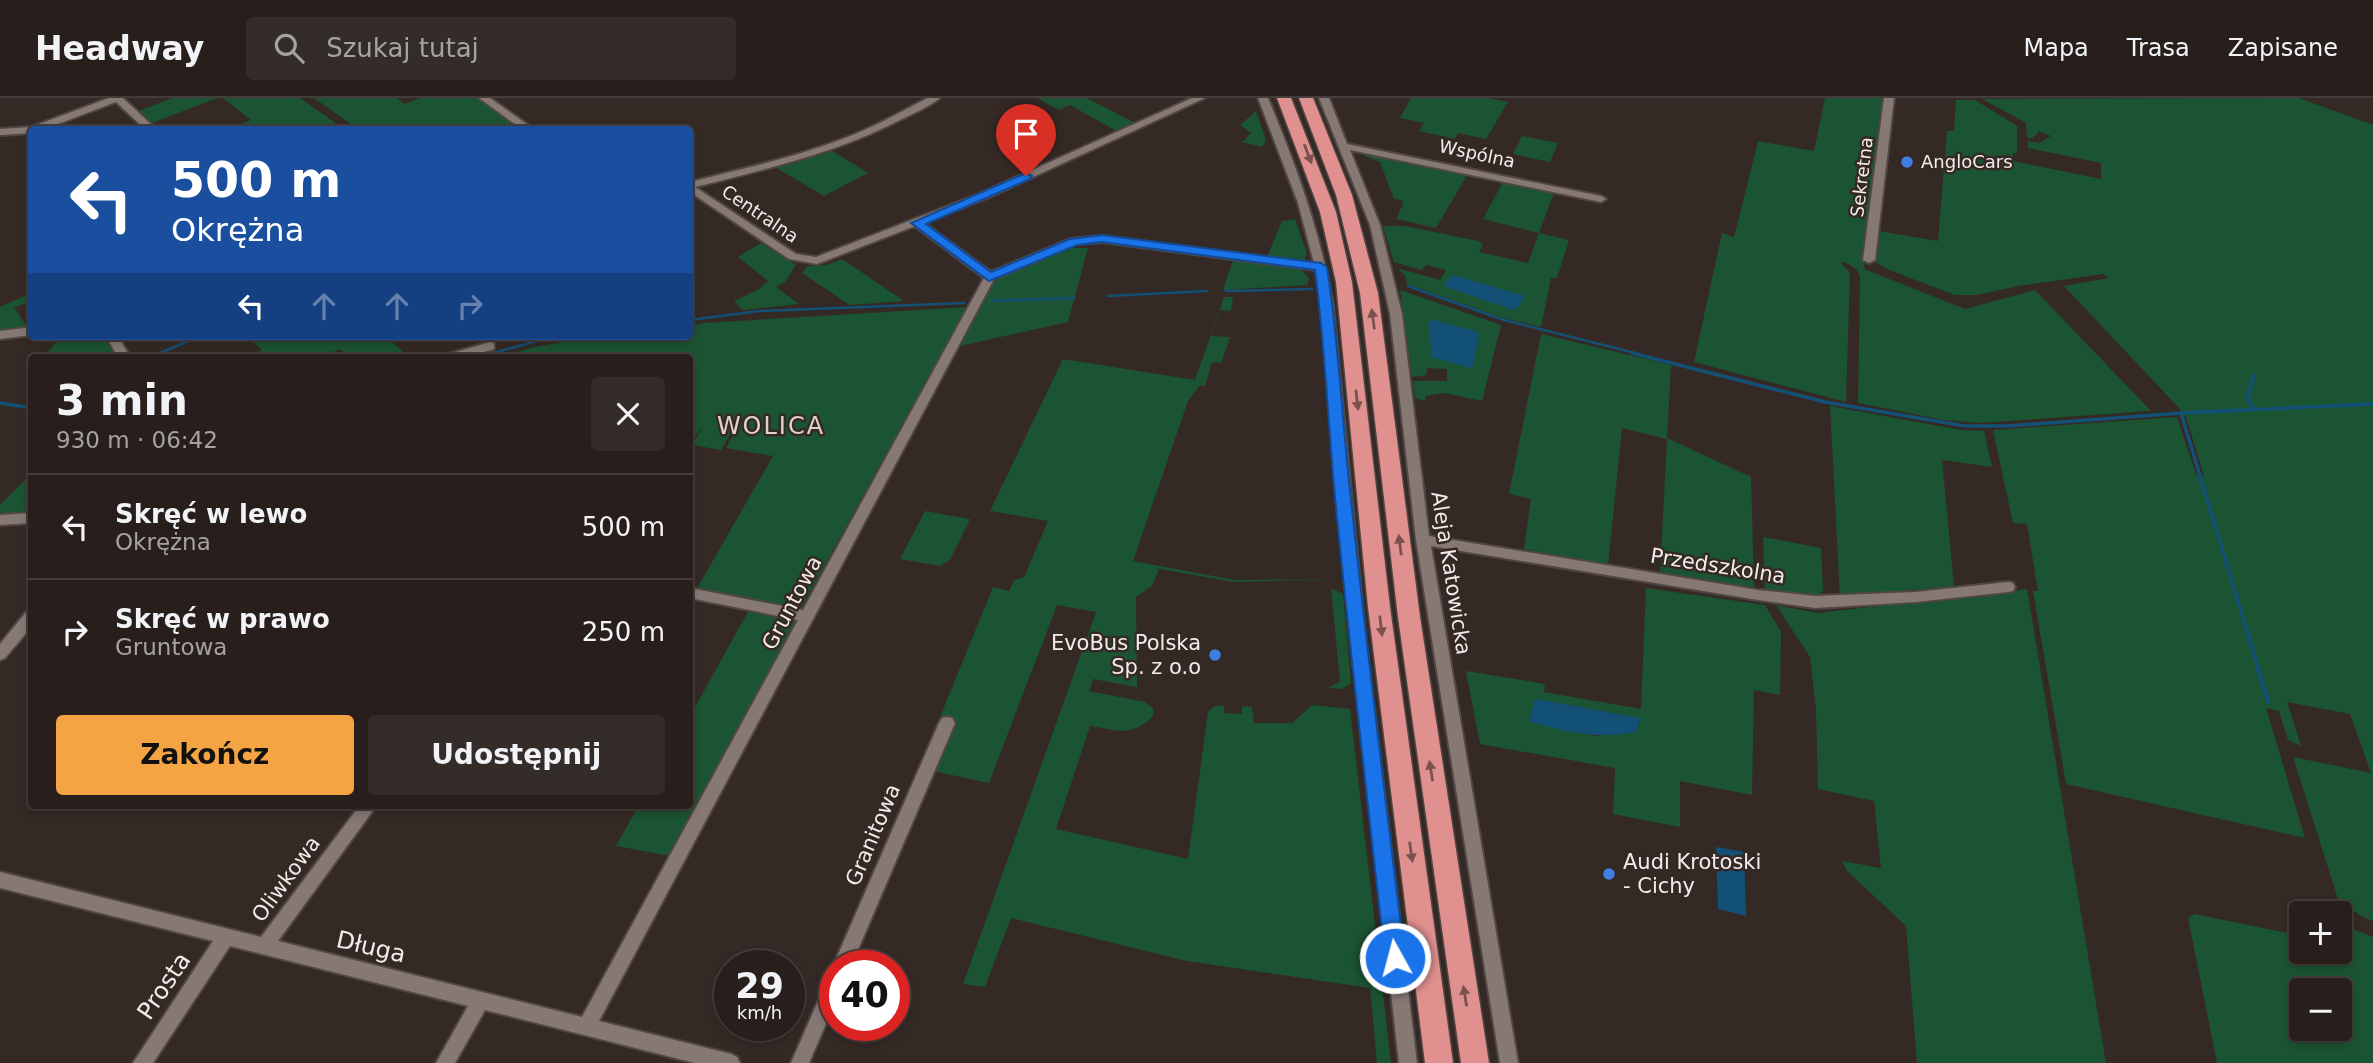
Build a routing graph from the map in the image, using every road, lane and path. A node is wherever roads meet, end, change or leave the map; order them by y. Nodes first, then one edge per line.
1 (117, 98) edge
2 (484, 98) edge
3 (935, 98) edge
4 (1200, 98) edge
5 (1263, 98) edge
6 (1284, 98) edge
7 (1306, 98) edge
8 (1324, 98) edge
9 (1889, 98) edge
10 (43, 126) edge
11 (148, 126) edge
12 (520, 126) edge
13 (28, 130) edge
14 (0, 132) edge
15 (1344, 146) junction
16 (693, 185) edge
17 (693, 188) edge
18 (1601, 199) dead end
19 (917, 223) junction
20 (1869, 260) dead end
21 (1321, 267) junction
22 (989, 277) junction
23 (28, 332) edge
24 (0, 335) edge
25 (490, 346) dead end
26 (463, 354) edge
27 (28, 518) edge
28 (0, 520) edge
29 (1423, 540) junction
30 (2008, 587) dead end
31 (693, 594) edge
32 (809, 617) junction
33 (28, 620) edge
34 (0, 654) edge
35 (947, 723) dead end
36 (366, 809) edge
37 (0, 880) edge
38 (227, 936) junction
39 (264, 947) junction
40 (849, 950) edge
41 (482, 999) junction
42 (819, 1019) edge
43 (586, 1027) junction
44 (142, 1063) edge
45 (445, 1063) edge
46 (732, 1063) edge
47 (800, 1063) edge
48 (1408, 1063) edge
49 (1438, 1063) edge
50 (1475, 1063) edge
51 (1509, 1063) edge

1 - 10 street
1 - 11 street
2 - 12 street
3 - 16 street
4 - 19 street, Centralna
5 - 21 street
6 -> 49 highway
50 -> 7 highway
8 - 15 street, Aleja Katowicka
9 - 20 street, Sekretna
13 - 14 street
15 - 18 street, Wspólna
15 - 29 street, Aleja Katowicka
17 - 19 street, Centralna
19 - 22 street
21 - 22 street
21 - 48 street
22 - 32 street, Gruntowa
23 - 24 street
25 - 26 street
27 - 28 street
29 - 30 street, Przedszkolna
29 - 51 street, Aleja Katowicka
31 - 32 street
32 - 43 street, Gruntowa
33 - 34 street
35 - 40 street, Granitowa
36 - 39 street, Oliwkowa
37 - 38 street, Długa
38 - 39 street, Długa
38 - 44 street, Prosta
39 - 41 street, Długa
41 - 43 street, Długa
41 - 45 street
42 - 47 street
43 - 46 street, Długa

